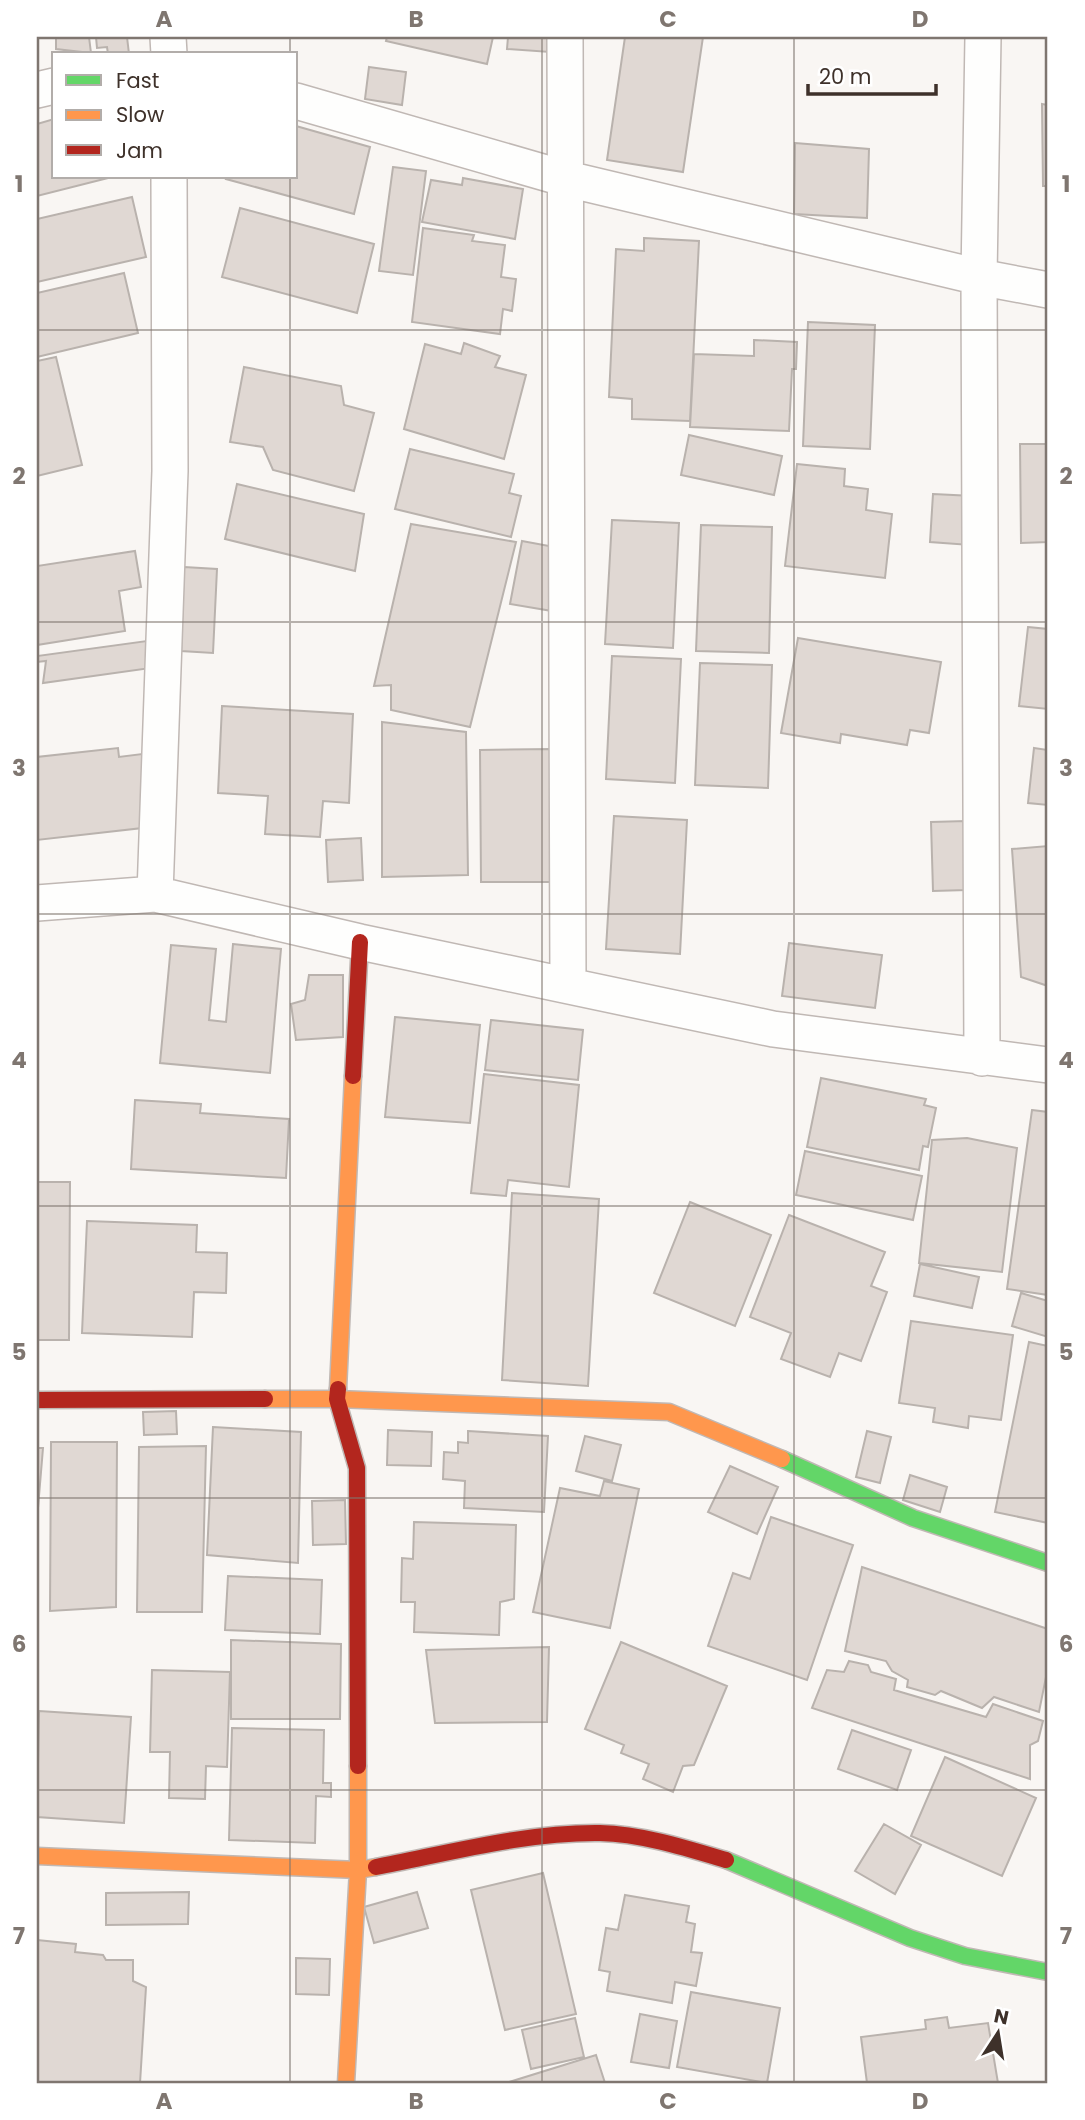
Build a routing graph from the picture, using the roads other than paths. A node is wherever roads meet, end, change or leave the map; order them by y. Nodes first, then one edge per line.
1 (565, 37) edge
2 (983, 37) edge
3 (298, 102) edge
4 (563, 177) junction
5 (169, 178) edge
6 (979, 277) junction
7 (1048, 290) edge
8 (155, 894) junction
9 (37, 903) edge
10 (360, 942) junction
11 (568, 985) junction
12 (982, 1058) junction
13 (1048, 1065) edge
14 (337, 1399) junction
15 (37, 1401) edge
16 (1048, 1563) edge
17 (37, 1856) edge
18 (358, 1870) junction
19 (1048, 1972) edge
20 (346, 2083) edge

1 - 4 street
2 - 6 street
3 - 4 street
4 - 6 street
4 - 11 street
5 - 8 street
6 - 7 street
6 - 12 street
8 - 9 street
8 - 10 street
10 - 11 street
10 - 14 street
11 - 12 street
12 - 13 street
14 - 15 street
14 - 16 street
14 - 18 street
17 - 18 street
18 - 19 street
18 - 20 street

